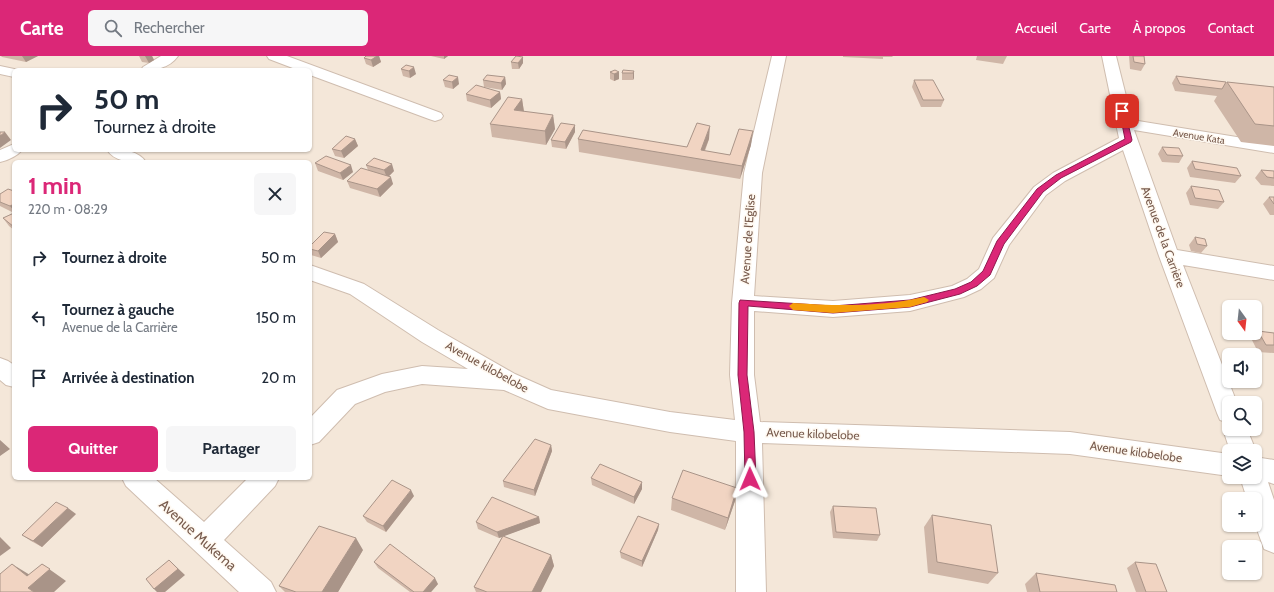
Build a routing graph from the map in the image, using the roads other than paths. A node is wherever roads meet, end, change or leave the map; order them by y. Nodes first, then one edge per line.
1 (171, 56) edge
2 (274, 56) edge
3 (779, 56) edge
4 (1109, 56) edge
5 (151, 68) edge
6 (306, 68) edge
7 (0, 70) edge
8 (312, 70) edge
9 (12, 73) edge
10 (435, 116) dead end
11 (1127, 132) junction
12 (1274, 148) edge
13 (12, 150) edge
14 (120, 152) edge
15 (0, 157) edge
16 (134, 160) edge
17 (1169, 256) junction
18 (312, 273) edge
19 (1274, 273) edge
20 (743, 303) junction
21 (0, 367) edge
22 (12, 376) edge
23 (507, 381) junction
24 (1223, 396) edge
25 (312, 432) edge
26 (749, 432) junction
27 (1222, 464) edge
28 (1262, 469) edge
29 (1274, 472) edge
30 (137, 480) edge
31 (264, 480) edge
32 (1255, 484) edge
33 (204, 540) junction
34 (1274, 540) edge
35 (261, 592) edge
36 (751, 592) edge

1 - 5 street
2 - 6 street
3 - 20 street, Avenue de l'Eglise
4 - 11 street, Avenue de la Carrière
7 - 9 street
8 - 10 street
11 - 12 street, Avenue Kata
11 - 17 street, Avenue de la Carrière
11 - 20 street
13 - 15 street
14 - 16 street
17 - 19 street
17 - 24 street, Avenue de la Carrière
18 - 23 street, Avenue kilobelobe
20 - 26 street, Avenue de l'Eglise
21 - 22 street
23 - 25 street
23 - 26 street, Avenue kilobelobe
26 - 27 street, Avenue kilobelobe
26 - 36 street, Avenue de l'Eglise
28 - 29 street
30 - 33 street, Avenue Mukema
31 - 33 street
32 - 34 street
33 - 35 street, Avenue Mukema

